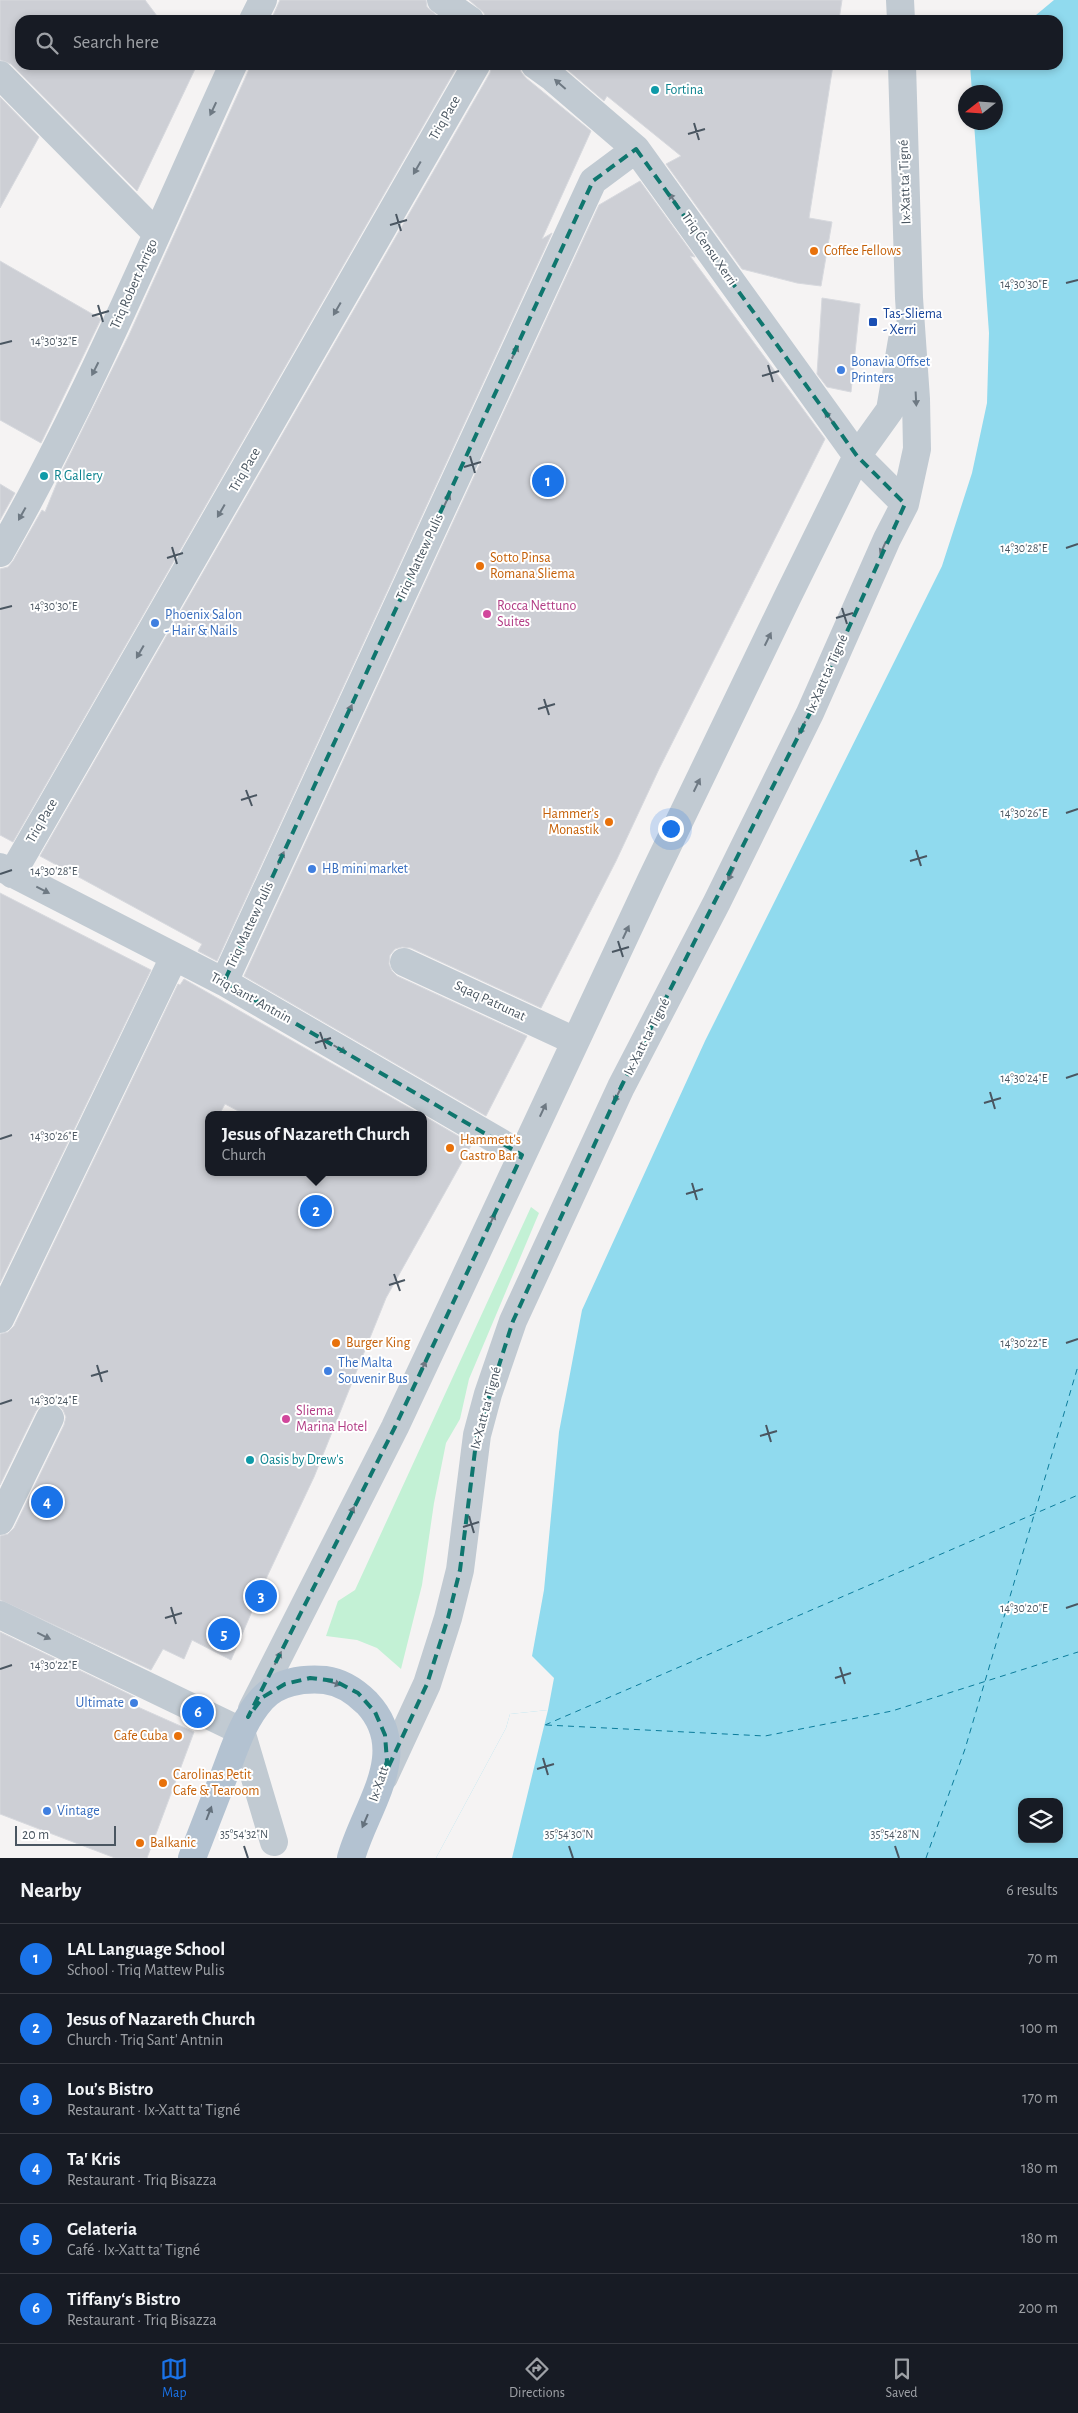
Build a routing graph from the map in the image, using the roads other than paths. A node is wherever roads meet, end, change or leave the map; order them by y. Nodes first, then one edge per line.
1 (262, 0) edge
2 (441, 0) edge
3 (900, 0) edge
4 (255, 15) edge
5 (463, 15) edge
6 (901, 15) edge
7 (231, 70) edge
8 (473, 70) edge
9 (542, 70) edge
10 (902, 70) edge
11 (0, 75) edge
12 (636, 149) junction
13 (156, 233) junction
14 (908, 298) junction
15 (857, 456) junction
16 (905, 504) junction
17 (0, 553) edge
18 (6, 871) edge
19 (174, 957) junction
20 (404, 962) dead end
21 (224, 982) junction
22 (575, 1041) junction
23 (522, 1155) junction
24 (0, 1319) edge
25 (50, 1418) dead end
26 (0, 1521) edge
27 (0, 1615) edge
28 (244, 1724) junction
29 (380, 1785) junction
30 (274, 1842) dead end
31 (192, 1858) edge
32 (351, 1858) edge

1 - 4 street
2 - 5 street
3 - 6 street
7 -> 13 street, Triq Robert Arrigo
8 -> 18 street, Triq Pace
12 -> 9 street, Triq Ċensu Xerri
10 - 14 street, Ix-Xatt ta' Tigné
11 - 13 street
15 -> 12 street, Triq Ċensu Xerri
21 -> 12 street, Triq Mattew Pulis
13 -> 17 street, Triq Robert Arrigo
14 - 15 street, Ix-Xatt ta' Tigné
14 -> 16 street, Ix-Xatt ta' Tigné
15 - 16 street, Triq Ċensu Xerri
22 -> 15 street, Ix-Xatt ta' Tigné
16 -> 29 street, Ix-Xatt ta' Tigné
18 -> 19 street, Triq Sant' Antnin
19 - 21 street, Triq Sant' Antnin
19 - 24 street
20 - 22 street, Sqaq Patrunat
21 -> 23 street, Triq Sant' Antnin
23 -> 22 street, Ix-Xatt ta' Tigné
28 -> 23 street, Ix-Xatt ta' Tigné
25 - 26 street
27 -> 28 street
28 -> 29 main road, Ix-Xatt
28 - 30 street
31 -> 28 main road, Ix-Xatt
29 -> 32 main road, Ix-Xatt

